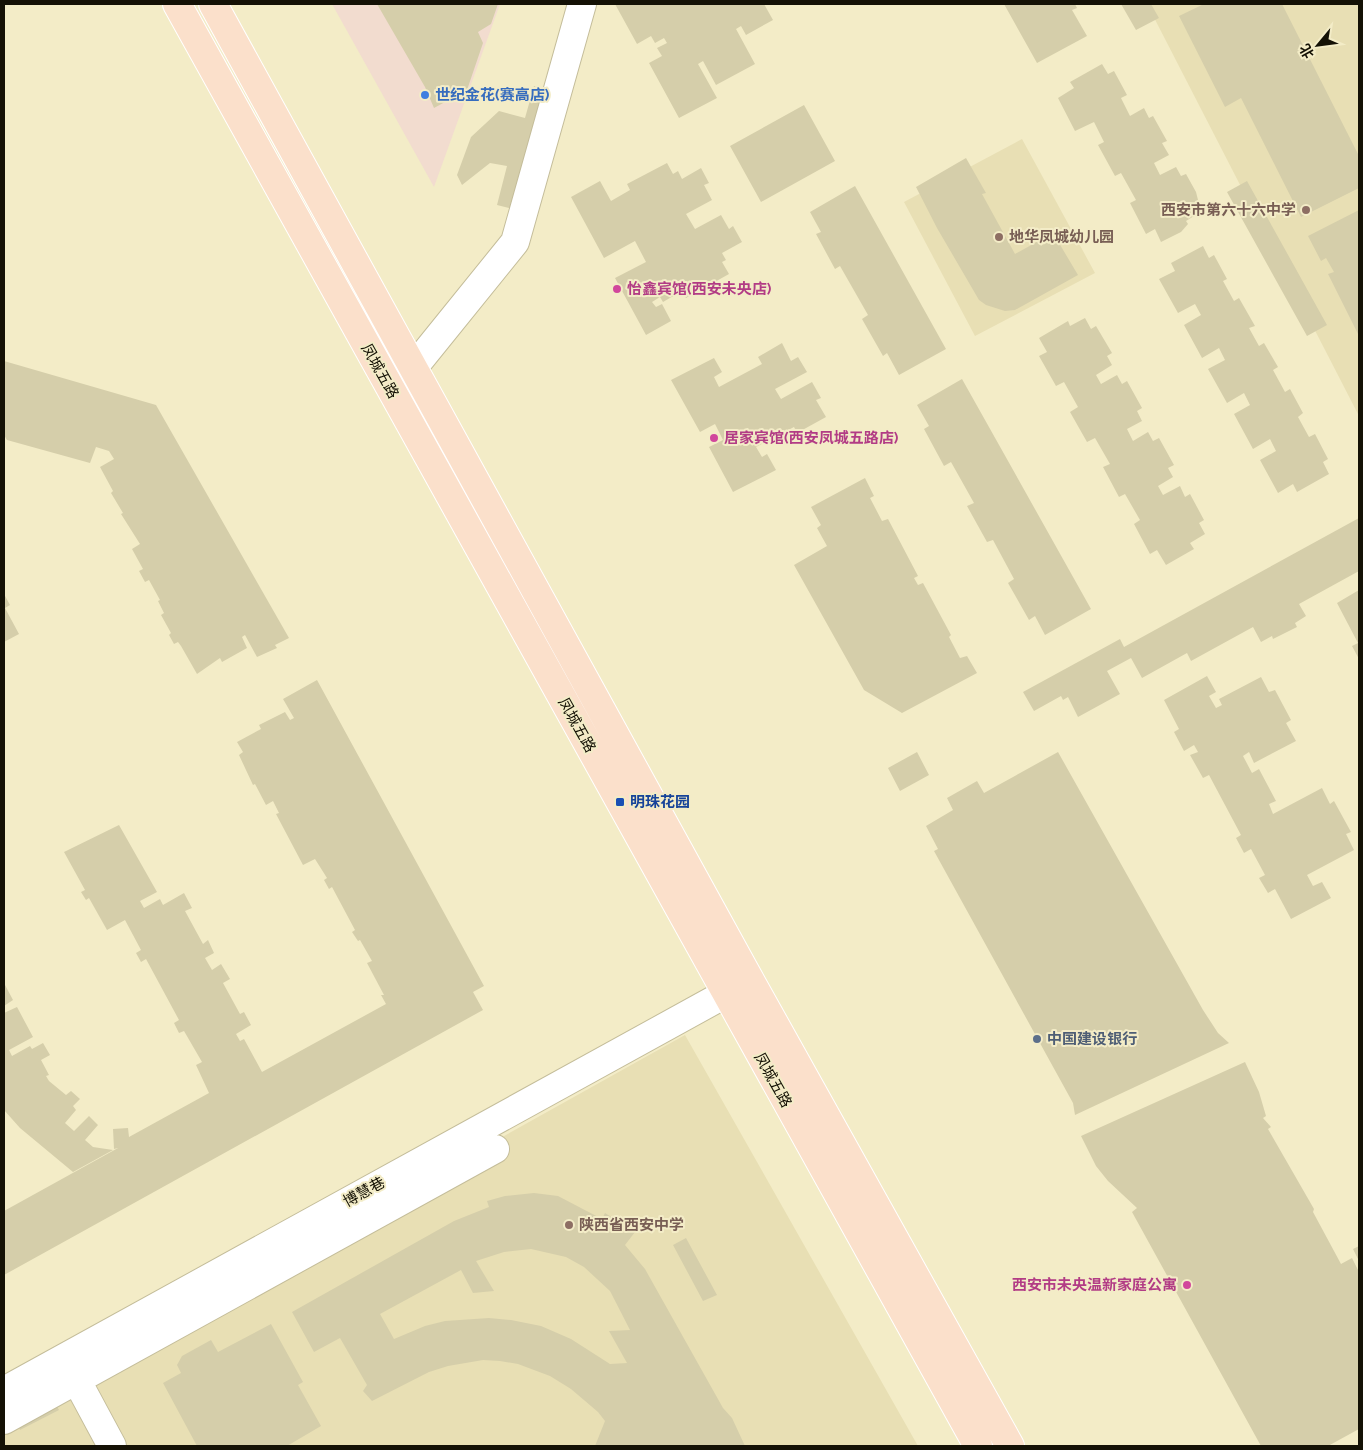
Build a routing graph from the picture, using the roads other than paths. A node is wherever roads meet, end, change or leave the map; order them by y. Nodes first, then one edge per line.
1 (177, 4) edge
2 (213, 4) edge
3 (582, 4) edge
4 (414, 367) junction
5 (725, 994) junction
6 (495, 1149) dead end
7 (76, 1379) junction
8 (4, 1391) edge
9 (4, 1420) edge
10 (112, 1446) edge
11 (978, 1446) edge
12 (1010, 1446) edge

1 - 5 main road, 凤城五路
2 - 4 main road, 凤城五路
3 - 4 street
4 - 12 main road, 凤城五路
5 - 8 street, 博慧巷
5 - 11 main road, 凤城五路
6 - 7 street
7 - 9 street
7 - 10 street

